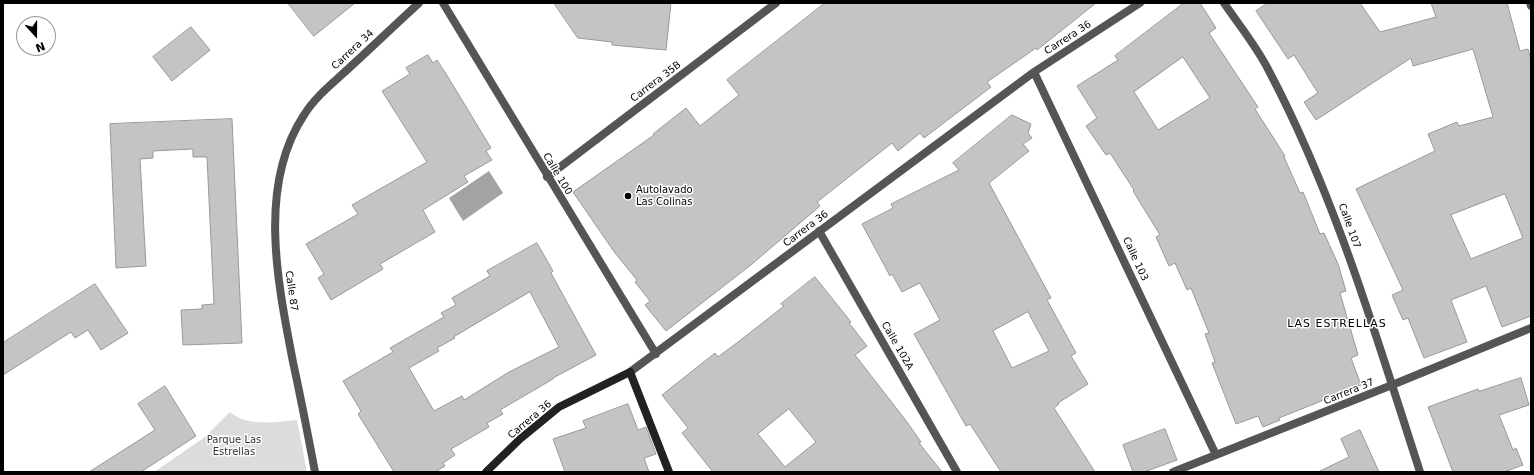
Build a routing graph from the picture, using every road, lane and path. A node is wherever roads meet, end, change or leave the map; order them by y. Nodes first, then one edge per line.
1 (419, 3) edge
2 (443, 3) edge
3 (776, 3) edge
4 (1140, 3) edge
5 (1224, 3) edge
6 (1530, 3) edge
7 (1531, 6) edge
8 (1034, 72) junction
9 (304, 115) joint
10 (548, 177) junction
11 (819, 231) junction
12 (1531, 328) edge
13 (656, 354) junction
14 (630, 372) junction
15 (1392, 385) junction
16 (1216, 455) junction
17 (315, 472) edge
18 (486, 472) edge
19 (669, 472) edge
20 (957, 472) edge
21 (1173, 472) edge
22 (1420, 472) edge

1 - 9 street, Carrera 34
2 - 10 street, Calle 100
3 - 10 street, Carrera 35B
4 - 8 street, Carrera 36
5 - 15 street, Calle 107
6 - 7 street
8 - 11 street, Carrera 36
8 - 16 street, Calle 103
9 - 17 street, Calle 87
10 - 13 street, Calle 100
11 - 13 street, Carrera 36
11 - 20 street, Calle 102A
12 - 15 street, Carrera 37
13 - 14 street, Carrera 36
14 - 18 street, Carrera 36
14 - 19 street
15 - 16 street, Carrera 37
15 - 22 street, Calle 107
16 - 21 street, Carrera 37

